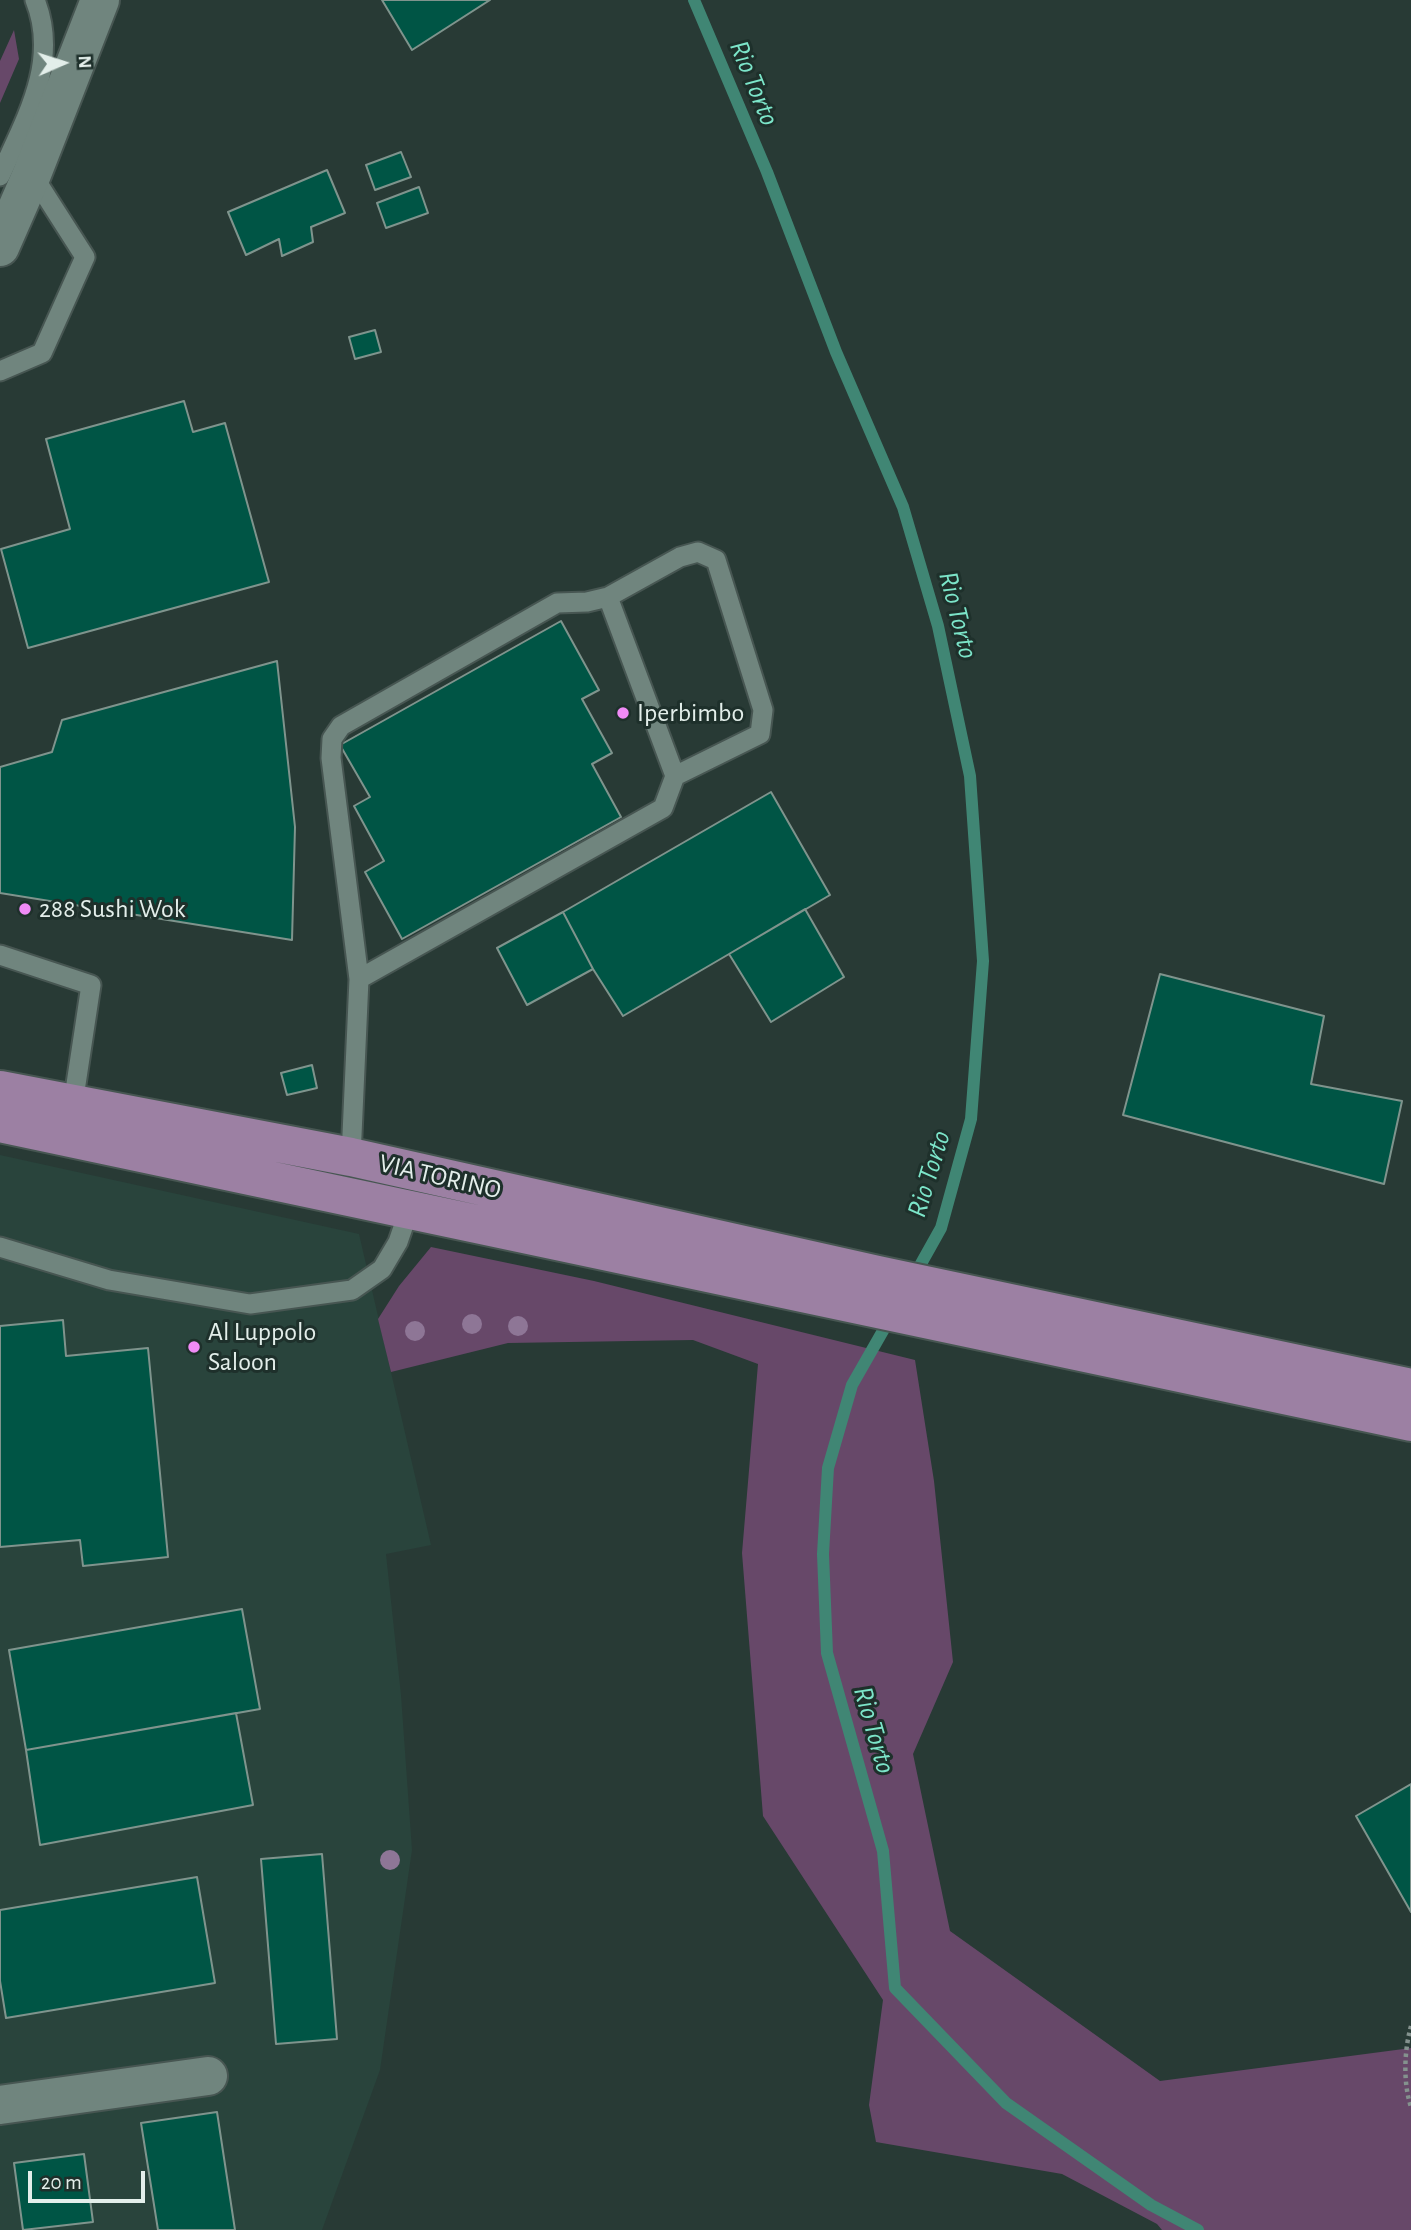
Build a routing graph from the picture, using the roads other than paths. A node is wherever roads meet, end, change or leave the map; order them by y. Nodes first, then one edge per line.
1 (35, 0) edge
2 (100, 0) edge
3 (16, 175) edge
4 (0, 247) edge
5 (0, 371) edge
6 (608, 597) junction
7 (675, 776) junction
8 (0, 955) edge
9 (359, 979) junction
10 (0, 1090) edge
11 (74, 1104) junction
12 (0, 1123) edge
13 (351, 1157) junction
14 (409, 1210) junction
15 (0, 1247) edge
16 (874, 1291) junction
17 (936, 1304) junction
18 (1411, 1388) edge
19 (1411, 1422) edge
20 (208, 2076) dead end
21 (0, 2105) edge

1 - 3 lane
2 - 3 street
3 - 4 street
3 - 5 lane
6 - 7 lane
6 - 7 lane
6 - 9 lane
7 - 9 lane
8 - 11 lane
9 - 13 lane
10 - 11 main road, VIA TORINO
11 - 13 main road, VIA TORINO
12 - 14 main road
13 - 16 main road, VIA TORINO
14 - 15 lane
14 - 16 main road
16 - 17 main road
17 - 18 main road
17 - 19 main road
20 - 21 street

